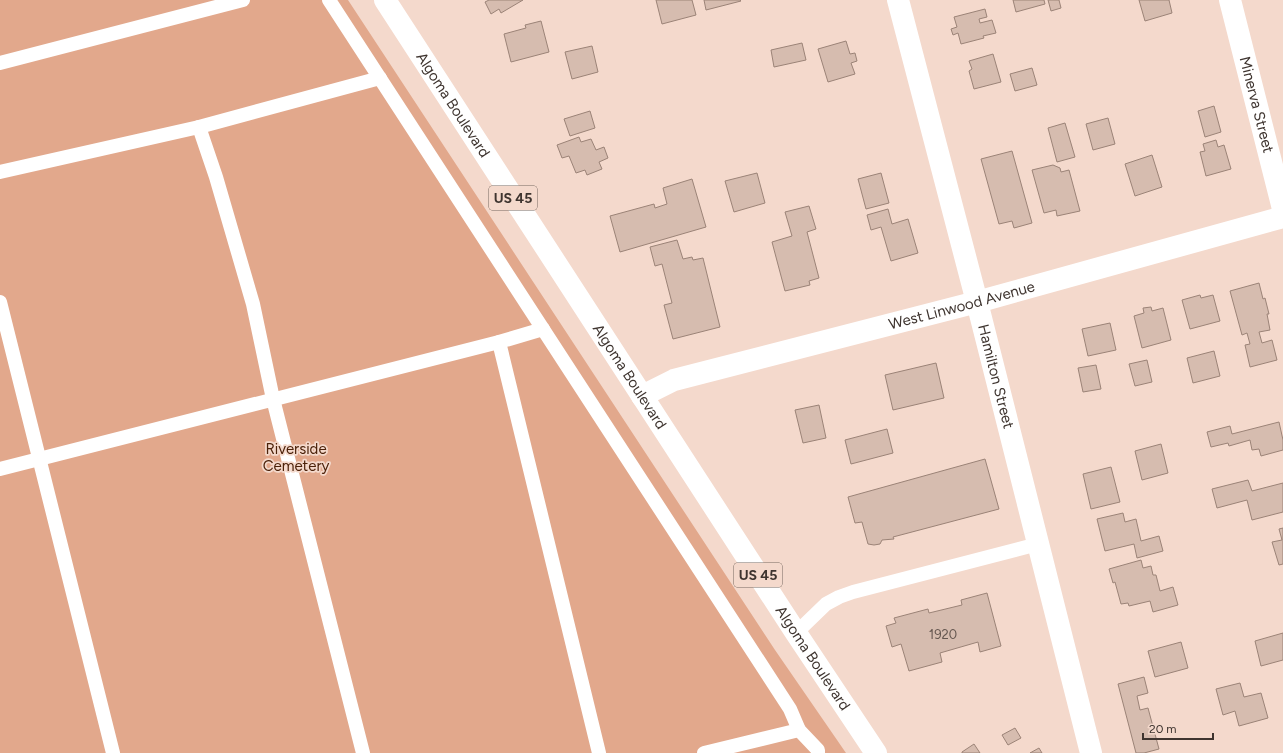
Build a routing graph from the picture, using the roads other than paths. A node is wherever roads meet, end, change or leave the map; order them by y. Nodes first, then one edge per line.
1 (243, 0) edge
2 (329, 0) edge
3 (385, 0) edge
4 (898, 0) edge
5 (1230, 0) edge
6 (0, 63) edge
7 (380, 78) junction
8 (199, 127) junction
9 (0, 172) edge
10 (1283, 209) edge
11 (1283, 217) edge
12 (0, 302) edge
13 (977, 302) junction
14 (543, 329) junction
15 (498, 342) junction
16 (642, 396) junction
17 (273, 399) junction
18 (40, 459) junction
19 (0, 469) edge
20 (1038, 544) junction
21 (796, 633) junction
22 (799, 730) junction
23 (113, 753) edge
24 (363, 753) edge
25 (599, 753) edge
26 (704, 753) edge
27 (818, 753) edge
28 (876, 753) edge
29 (1091, 753) edge

1 - 6 lane
2 - 7 lane
3 - 16 street, Algoma Boulevard / US 45
4 - 13 street, Hamilton Street
5 - 10 street, Minerva Street
7 - 8 lane
7 - 14 lane
8 - 9 lane
8 - 17 lane
11 - 13 street, West Linwood Avenue
12 - 18 lane
13 - 16 street, West Linwood Avenue
13 - 20 street, Hamilton Street
14 - 15 lane
14 - 22 lane
15 - 17 lane
15 - 25 lane
16 - 21 street, Algoma Boulevard / US 45
17 - 18 lane
17 - 24 lane
18 - 19 lane
18 - 23 lane
20 - 21 lane
20 - 29 street, Hamilton Street
21 - 28 street, Algoma Boulevard / US 45
22 - 26 lane
22 - 27 lane

